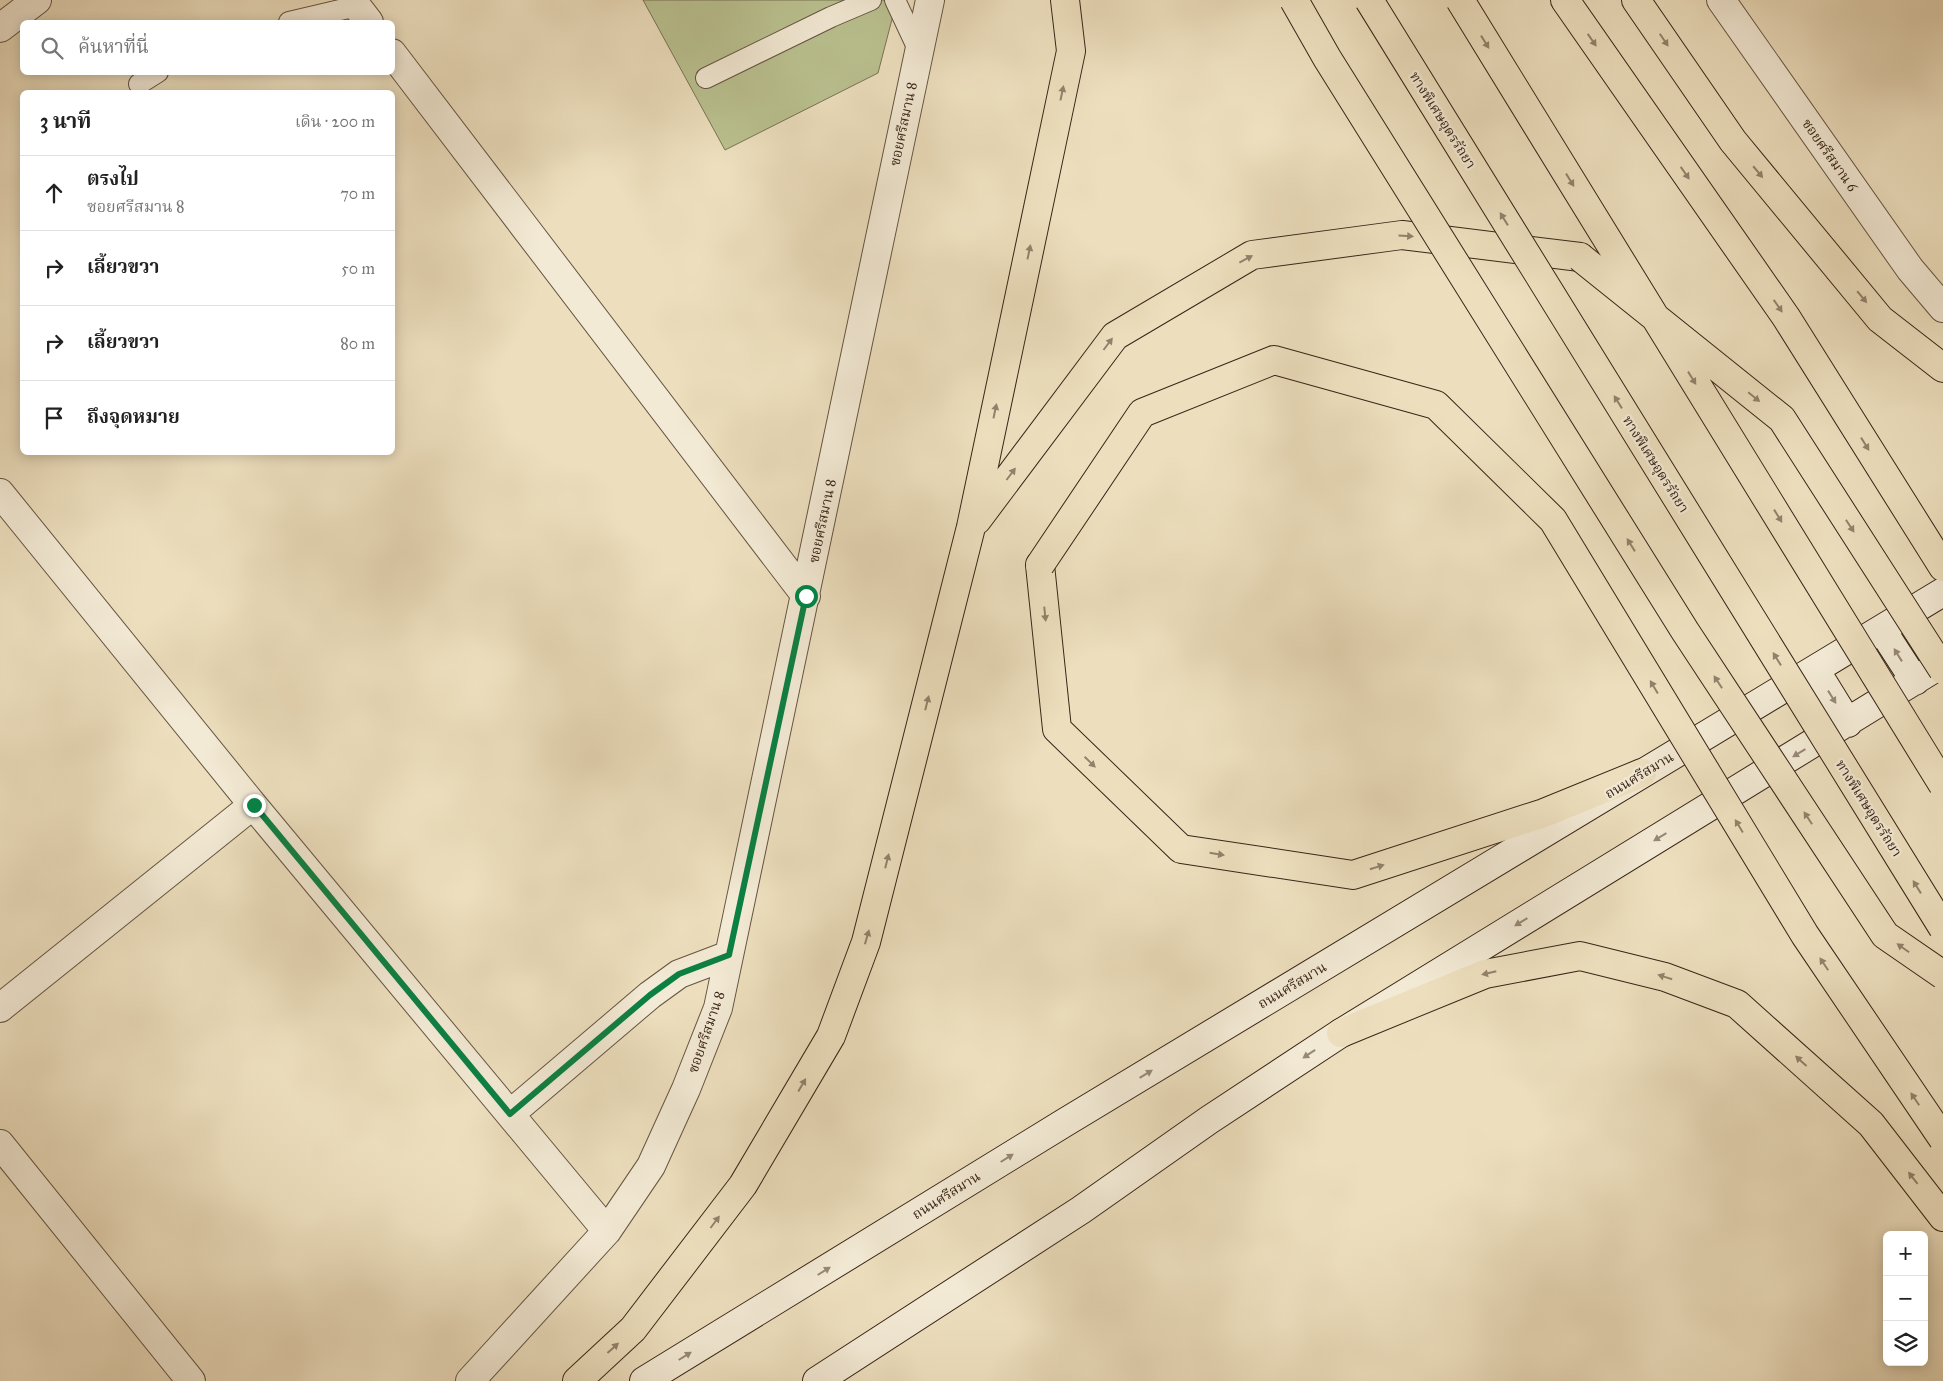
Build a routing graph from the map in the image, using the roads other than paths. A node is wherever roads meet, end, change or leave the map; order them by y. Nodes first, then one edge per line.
1 (37, 0) edge
2 (872, 0) edge
3 (895, 0) edge
4 (930, 0) edge
5 (1065, 0) edge
6 (1294, 0) edge
7 (1369, 0) edge
8 (1460, 0) edge
9 (1564, 0) edge
10 (1636, 0) edge
11 (1721, 0) edge
12 (360, 10) edge
13 (301, 20) edge
14 (0, 28) edge
15 (918, 49) junction
16 (395, 57) edge
17 (153, 75) edge
18 (706, 78) dead end
19 (139, 84) dead end
20 (1943, 308) edge
21 (1943, 368) edge
22 (0, 493) edge
23 (971, 527) junction
24 (1943, 567) edge
25 (1943, 592) edge
26 (806, 596) junction
27 (1882, 630) junction
28 (1943, 663) edge
29 (1943, 670) edge
30 (1816, 671) junction
31 (1915, 681) junction
32 (1848, 723) junction
33 (1642, 772) junction
34 (1943, 785) edge
35 (254, 805) junction
36 (1943, 928) edge
37 (729, 955) junction
38 (1943, 975) edge
39 (0, 1008) edge
40 (1341, 1032) junction
41 (510, 1114) junction
42 (1943, 1139) edge
43 (0, 1144) edge
44 (1943, 1217) edge
45 (607, 1231) junction
46 (191, 1381) edge
47 (470, 1381) edge
48 (576, 1381) edge
49 (644, 1381) edge
50 (817, 1381) edge

1 - 14 street
2 - 18 lane
3 - 15 lane
4 - 15 street, ซอยศรีสมาน 8
23 -> 5 highway
38 -> 6 highway, bridge
36 -> 7 highway, ทางพิเศษอุดรรัถยา, bridge
8 -> 34 highway, bridge
9 -> 24 highway
10 -> 21 highway
11 - 20 street, ซอยศรีสมาน 6
12 - 13 lane
15 - 26 street, ซอยศรีสมาน 8
16 - 26 street
17 - 19 lane
22 - 35 street
23 -> 29 highway, bridge
48 -> 23 highway
25 - 27 street, ถนนศรีสมาน
26 - 37 street, ซอยศรีสมาน 8
27 - 30 street, ถนนศรีสมาน
31 -> 27 street
28 - 31 street
30 -> 32 street
30 - 33 street, ถนนศรีสมาน
31 - 32 street
32 -> 40 street
42 -> 33 highway, bridge
49 -> 33 street, ถนนศรีสมาน
35 - 39 street
35 - 41 street
37 - 41 street
37 - 45 street, ซอยศรีสมาน 8
44 -> 40 highway
40 -> 50 street
41 - 45 street
43 - 46 street
45 - 47 street, ซอยศรีสมาน 8

